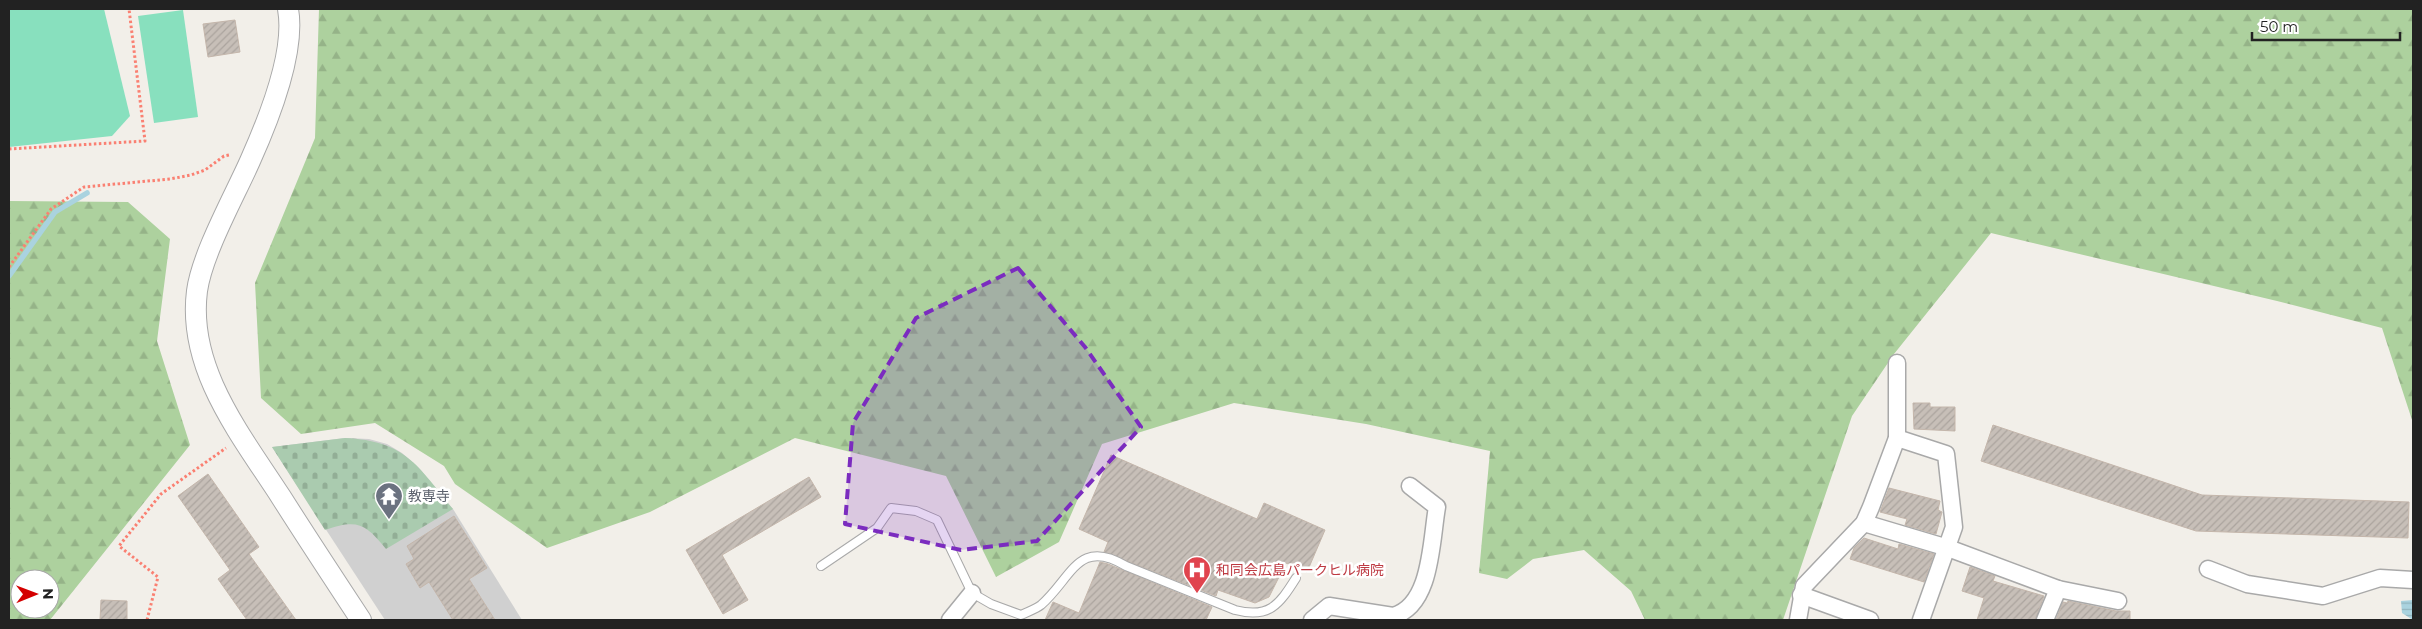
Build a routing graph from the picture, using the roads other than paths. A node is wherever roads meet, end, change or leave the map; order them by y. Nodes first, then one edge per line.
1 (288, 9) edge
2 (1897, 363) dead end
3 (1897, 438) junction
4 (1410, 486) dead end
5 (1864, 523) junction
6 (1948, 548) junction
7 (822, 566) dead end
8 (2208, 570) dead end
9 (1296, 578) dead end
10 (2413, 580) edge
11 (2058, 589) junction
12 (972, 594) junction
13 (1802, 595) junction
14 (2118, 600) dead end
15 (361, 620) edge
16 (950, 620) edge
17 (1312, 620) edge
18 (1798, 620) edge
19 (1870, 620) edge
20 (1921, 620) edge
21 (2045, 620) edge

1 - 15 street
2 - 3 street
3 - 5 street
3 - 6 street
4 - 17 street
5 - 6 street
5 - 13 street
6 - 11 street
6 - 20 street
7 - 12 lane
8 - 10 street
9 - 12 lane
11 - 14 street
11 - 21 street
12 - 16 street
13 - 18 street
13 - 19 street

